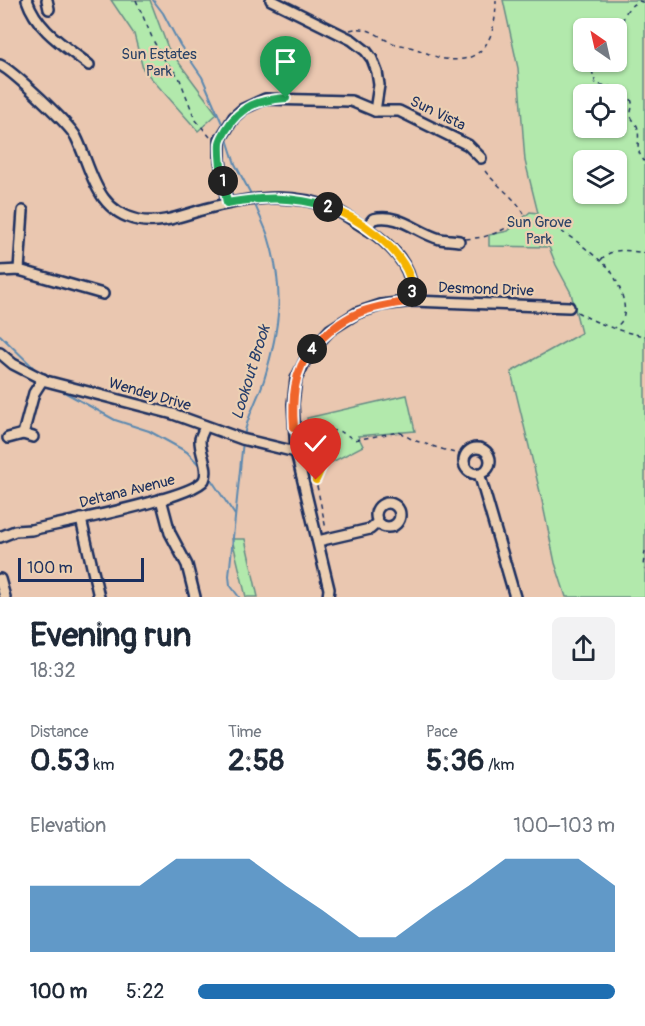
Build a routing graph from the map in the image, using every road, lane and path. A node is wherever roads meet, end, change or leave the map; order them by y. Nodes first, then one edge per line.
1 (27, 0) edge
2 (136, 0) edge
3 (271, 0) edge
4 (496, 0) edge
5 (639, 0) edge
6 (645, 3) edge
7 (622, 18) edge
8 (344, 33) dead end
9 (0, 65) edge
10 (89, 65) dead end
11 (627, 94) edge
12 (375, 111) junction
13 (210, 137) dead end
14 (481, 158) dead end
15 (645, 162) edge
16 (485, 171) dead end
17 (227, 203) junction
18 (23, 211) dead end
19 (528, 224) junction
20 (366, 228) junction
21 (459, 241) joint
22 (645, 253) edge
23 (600, 261) junction
24 (19, 270) junction
25 (0, 271) edge
26 (103, 294) dead end
27 (413, 301) junction
28 (569, 307) joint
29 (614, 328) junction
30 (645, 336) edge
31 (0, 353) edge
32 (43, 379) junction
33 (205, 426) junction
34 (294, 428) junction
35 (324, 434) junction
36 (8, 438) dead end
37 (296, 452) junction
38 (464, 456) junction
39 (479, 474) junction
40 (161, 499) junction
41 (81, 519) junction
42 (378, 522) dead end
43 (327, 532) dead end
44 (0, 537) edge
45 (318, 541) junction
46 (645, 551) edge
47 (645, 570) edge
48 (0, 579) edge
49 (5, 597) edge
50 (99, 597) edge
51 (195, 597) edge
52 (328, 597) edge
53 (515, 597) edge

1 - 10 street
2 - 13 path
3 - 12 street
4 - 8 path
5 - 6 path
5 - 7 path
9 - 17 street
11 - 15 path
12 - 14 street, Sun Vista
12 - 17 street, Sun Vista
16 - 19 path
17 - 20 street
18 - 24 street
19 - 21 path
19 - 23 path
20 - 21 street
20 - 27 street
22 - 23 path
23 - 29 path
24 - 25 street
24 - 26 street
27 - 28 street, Desmond Drive
27 - 34 street, Desmond Drive
28 - 29 path
29 - 30 path
31 - 32 street, Wendey Drive
32 - 33 street, Wendey Drive
32 - 36 street
33 - 37 street, Wendey Drive
33 - 40 street, Deltana Avenue
34 - 35 path
34 - 37 street, Desmond Drive
35 - 38 path
35 - 43 path
37 - 45 street, Desmond Drive
38 - 39 street
38 - 39 street
39 - 53 street
40 - 41 street, Deltana Avenue
40 - 51 street
41 - 44 street, Deltana Avenue
41 - 50 street
42 - 45 street
45 - 52 street, Desmond Drive
46 - 47 path
48 - 49 street

